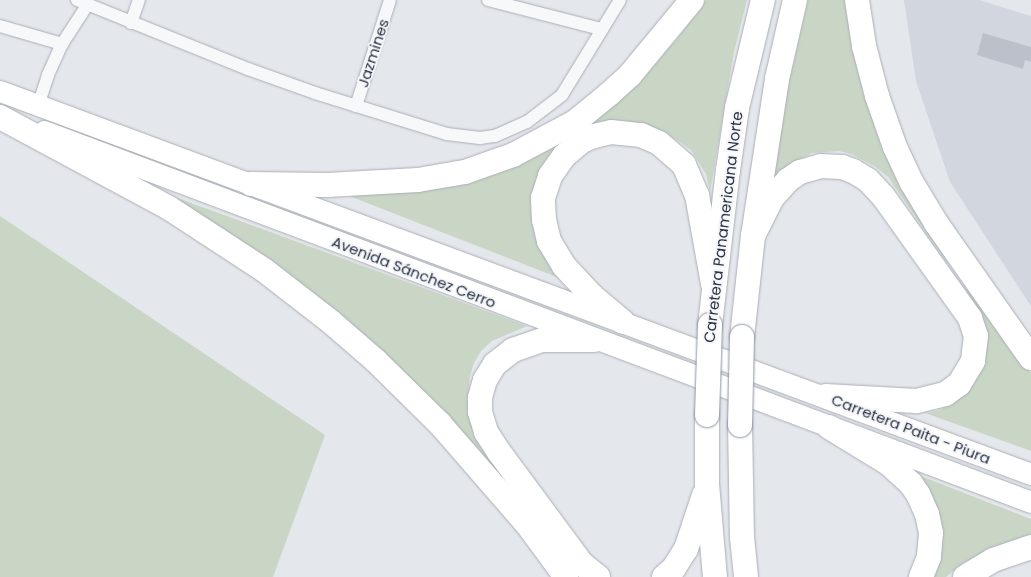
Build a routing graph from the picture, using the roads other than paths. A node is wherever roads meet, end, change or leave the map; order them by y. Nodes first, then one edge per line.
1 (139, 0) edge
2 (390, 0) edge
3 (488, 0) edge
4 (620, 0) edge
5 (692, 0) edge
6 (763, 0) edge
7 (795, 0) edge
8 (857, 0) edge
9 (82, 2) edge
10 (131, 23) junction
11 (0, 26) edge
12 (601, 29) junction
13 (62, 44) junction
14 (0, 91) edge
15 (38, 106) junction
16 (356, 106) junction
17 (0, 116) edge
18 (251, 184) junction
19 (753, 236) junction
20 (714, 284) junction
21 (623, 322) junction
22 (594, 340) junction
23 (1031, 358) edge
24 (790, 384) joint
25 (825, 396) junction
26 (829, 427) junction
27 (1031, 474) edge
28 (707, 484) junction
29 (1031, 502) edge
30 (742, 537) junction
31 (1031, 547) edge
32 (566, 577) edge
33 (598, 577) edge
34 (664, 577) edge
35 (715, 577) edge
36 (746, 577) edge
37 (763, 577) edge
38 (921, 577) edge
39 (965, 577) edge

1 - 10 street
2 - 16 street, Jazmines
3 - 12 street
4 - 12 street
5 - 18 highway
6 - 20 highway, Carretera Panamericana Norte
7 - 19 highway, Carretera Panamericana Norte
8 - 23 highway
9 - 10 street
9 - 13 street
10 - 16 street
11 - 13 street
12 - 16 street
13 - 15 street
14 - 15 highway, Avenida Sánchez Cerro
15 - 18 highway, Avenida Sánchez Cerro
17 - 22 highway, Avenida Sánchez Cerro
17 - 32 highway
18 - 21 highway, Avenida Sánchez Cerro
19 - 25 highway
19 - 30 highway, Carretera Panamericana Norte, bridge
20 - 21 highway
20 - 28 highway, Carretera Panamericana Norte, bridge
21 - 24 highway, Avenida Sánchez Cerro
22 - 26 highway, Avenida Sánchez Cerro
22 - 33 highway
24 - 25 highway, Carretera Paita - Piura
25 - 27 highway, Carretera Paita - Piura
26 - 29 highway, Carretera Paita - Piura
26 - 38 highway
28 - 34 highway
28 - 35 highway, Carretera Panamericana Norte
30 - 36 highway, Carretera Panamericana Norte
30 - 37 highway
31 - 39 highway

